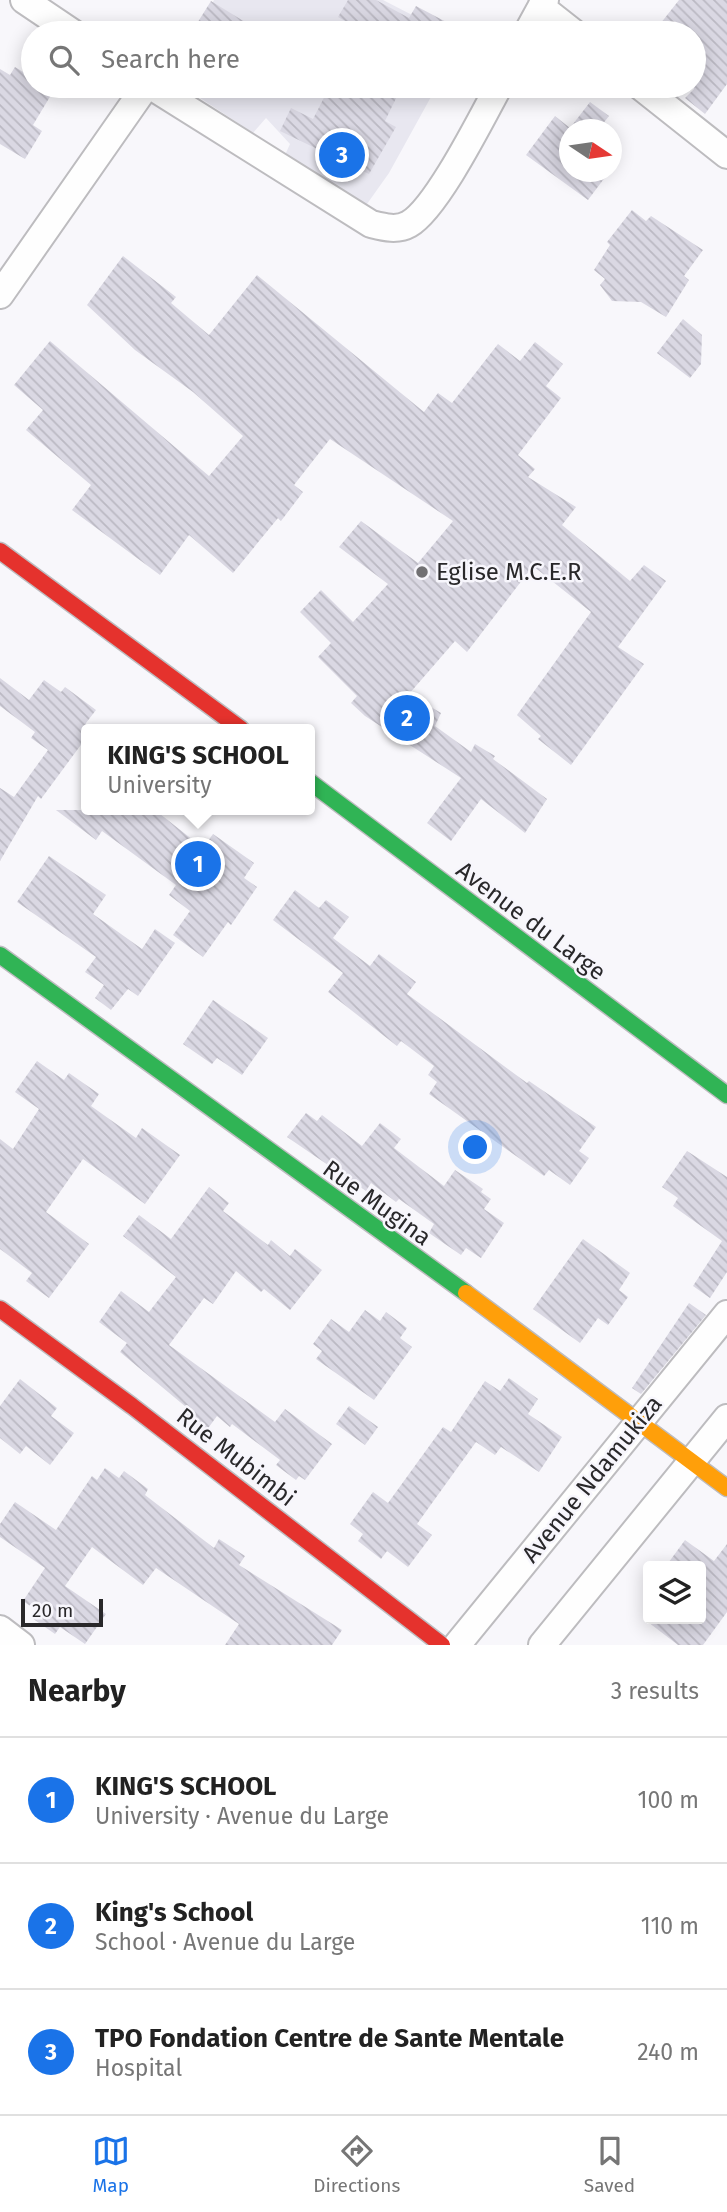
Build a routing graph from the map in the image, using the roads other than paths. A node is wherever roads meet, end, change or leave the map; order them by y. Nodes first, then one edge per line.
1 (24, 0) edge
2 (543, 4) edge
3 (55, 21) edge
4 (534, 21) edge
5 (561, 21) edge
6 (140, 98) edge
7 (167, 98) edge
8 (493, 98) edge
9 (655, 98) edge
10 (727, 155) edge
11 (0, 295) edge
12 (0, 551) edge
13 (234, 724) edge
14 (315, 786) edge
15 (0, 955) edge
16 (727, 1095) edge
17 (0, 1309) edge
18 (727, 1314) edge
19 (727, 1418) edge
20 (641, 1421) junction
21 (694, 1462) junction
22 (727, 1488) edge
23 (0, 1629) edge
24 (21, 1645) edge
25 (442, 1645) edge
26 (457, 1645) edge
27 (542, 1645) edge

1 - 3 street
2 - 4 street
2 - 5 street
6 - 11 street
7 - 8 street
9 - 10 street
12 - 13 street
14 - 16 street, Avenue du Large
15 - 20 street, Rue Mugina
17 - 25 street, Rue Mubimbi
18 - 20 street, Avenue Ndamukiza
19 - 21 street
20 - 21 street, Rue Mugina
20 - 26 street, Avenue Ndamukiza
21 - 22 street, Rue Mugina
21 - 27 street
23 - 24 street

